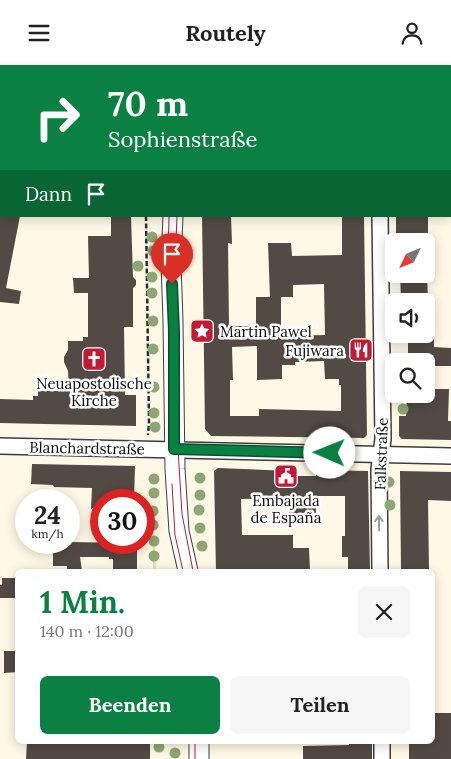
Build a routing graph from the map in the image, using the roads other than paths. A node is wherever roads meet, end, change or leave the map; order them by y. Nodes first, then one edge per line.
1 (173, 217) edge
2 (380, 217) edge
3 (0, 446) edge
4 (174, 449) junction
5 (381, 454) junction
6 (451, 455) edge
7 (188, 569) edge
8 (380, 569) edge
9 (198, 744) edge
10 (382, 744) edge
11 (199, 759) edge
12 (382, 759) edge

1 - 4 street
2 - 5 street, Falkstraße
3 - 4 street, Blanchardstraße
4 - 5 street, Blanchardstraße
4 - 7 street
5 - 6 street, Blanchardstraße
8 -> 5 street, Falkstraße
9 - 11 street
10 - 12 street

